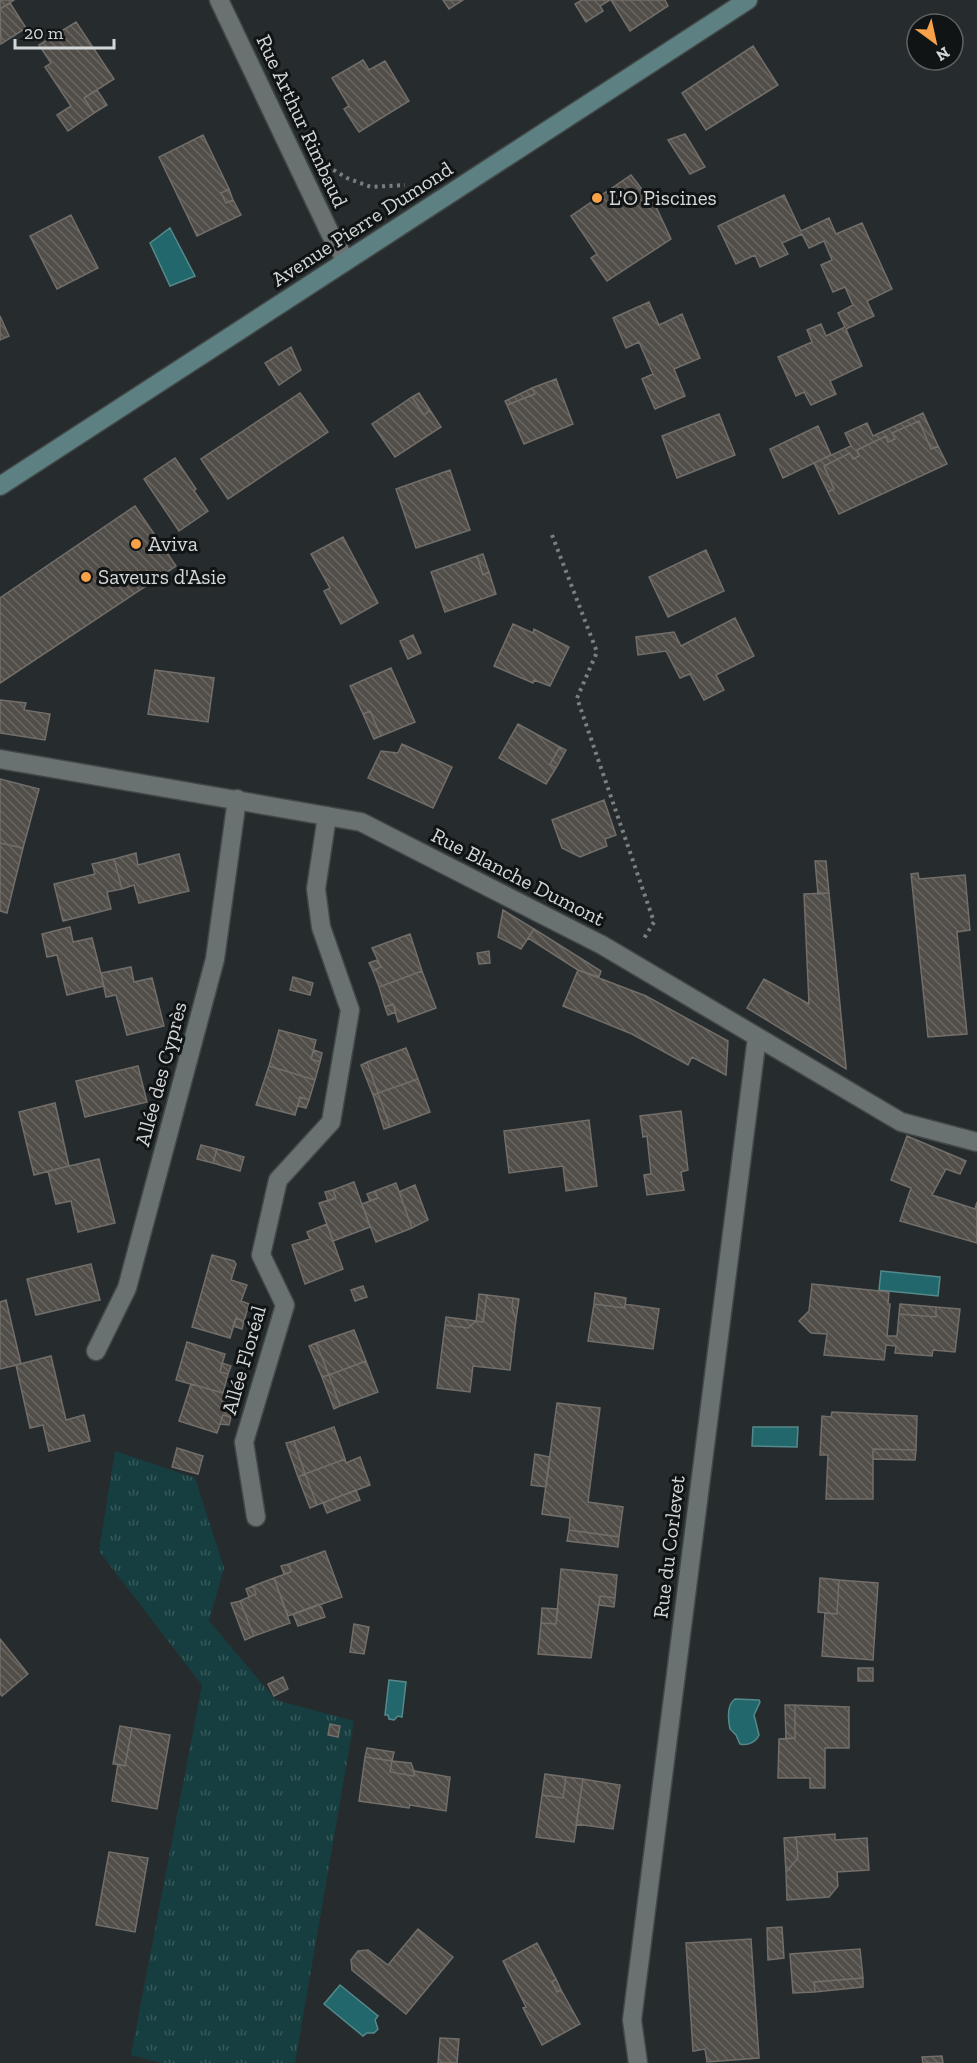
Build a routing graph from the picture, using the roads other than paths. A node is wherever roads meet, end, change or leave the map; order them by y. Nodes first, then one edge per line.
1 (219, 0) edge
2 (748, 0) edge
3 (346, 261) junction
4 (0, 486) edge
5 (0, 759) edge
6 (237, 799) junction
7 (327, 816) junction
8 (757, 1037) junction
9 (977, 1142) edge
10 (96, 1351) dead end
11 (256, 1517) dead end
12 (638, 2063) edge

1 - 3 street, Rue Arthur Rimbaud
2 - 3 main road, Avenue Pierre Dumond
3 - 4 main road, Avenue Pierre Dumond
5 - 6 street, Rue Blanche Dumont
6 - 7 street, Rue Blanche Dumont
6 - 10 street, Allée des Cyprès
7 - 8 street, Rue Blanche Dumont
7 - 11 street, Allée Floréal
8 - 9 street, Rue Blanche Dumont
8 - 12 street, Rue du Corlevet

